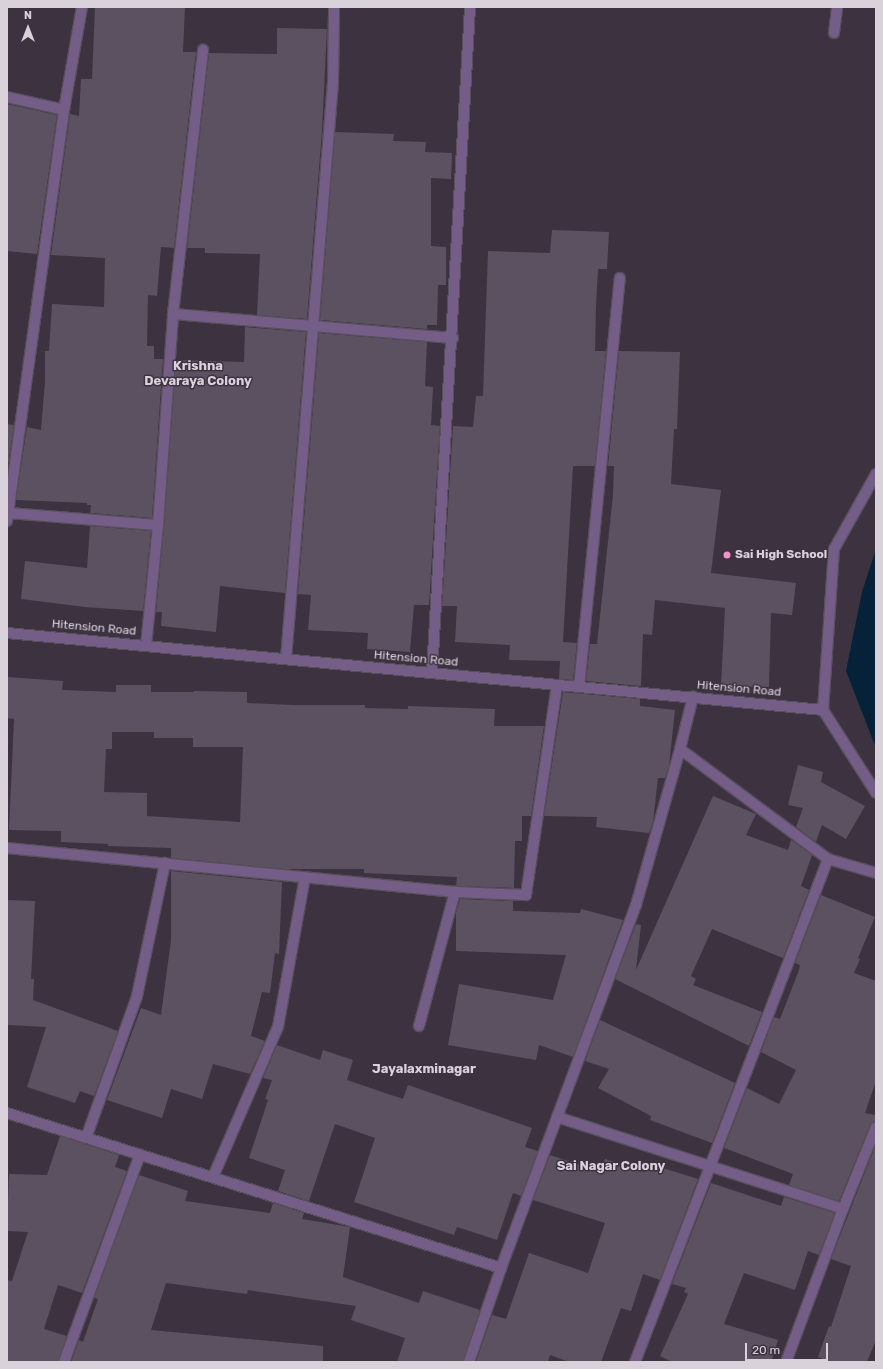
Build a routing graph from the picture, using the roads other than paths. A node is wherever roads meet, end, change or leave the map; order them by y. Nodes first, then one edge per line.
1 (82, 7) edge
2 (334, 7) edge
3 (470, 7) edge
4 (836, 7) edge
5 (834, 33) dead end
6 (203, 50) dead end
7 (7, 97) edge
8 (64, 110) junction
9 (620, 278) dead end
10 (173, 314) junction
11 (314, 326) junction
12 (453, 338) junction
13 (876, 474) edge
14 (8, 517) edge
15 (158, 525) junction
16 (7, 633) edge
17 (146, 646) junction
18 (286, 660) junction
19 (432, 673) junction
20 (557, 685) junction
21 (579, 687) junction
22 (693, 698) junction
23 (823, 710) junction
24 (680, 749) junction
25 (876, 793) edge
26 (7, 848) edge
27 (828, 859) junction
28 (165, 863) junction
29 (876, 873) edge
30 (305, 877) junction
31 (455, 892) junction
32 (419, 1026) dead end
33 (7, 1113) edge
34 (557, 1117) junction
35 (876, 1126) edge
36 (86, 1138) junction
37 (874, 1141) edge
38 (140, 1154) junction
39 (709, 1167) junction
40 (213, 1177) junction
41 (843, 1209) junction
42 (501, 1268) junction
43 (64, 1362) edge
44 (469, 1362) edge
45 (635, 1362) edge
46 (786, 1362) edge

1 - 8 street
2 - 11 street
3 - 12 street
4 - 5 street
6 - 10 street
7 - 8 street
8 - 14 street
9 - 21 street
10 - 11 street
10 - 15 street
11 - 12 street
11 - 18 street
12 - 19 street
13 - 23 street
14 - 15 street
15 - 17 street
16 - 17 street, Hitension Road
17 - 18 street, Hitension Road
18 - 19 street, Hitension Road
19 - 20 street, Hitension Road
20 - 21 street, Hitension Road
20 - 31 street
21 - 22 street, Hitension Road
22 - 23 street, Hitension Road
22 - 24 street
23 - 25 street
24 - 27 street
24 - 34 street
26 - 28 street
27 - 29 street
27 - 39 street
28 - 30 street
28 - 36 street
30 - 31 street
30 - 40 street
31 - 32 street
33 - 36 street
34 - 39 street
34 - 42 street
35 - 37 street
36 - 38 street
37 - 41 street
38 - 40 street
38 - 43 street
39 - 41 street
39 - 45 street
40 - 42 street
41 - 46 street
42 - 44 street

